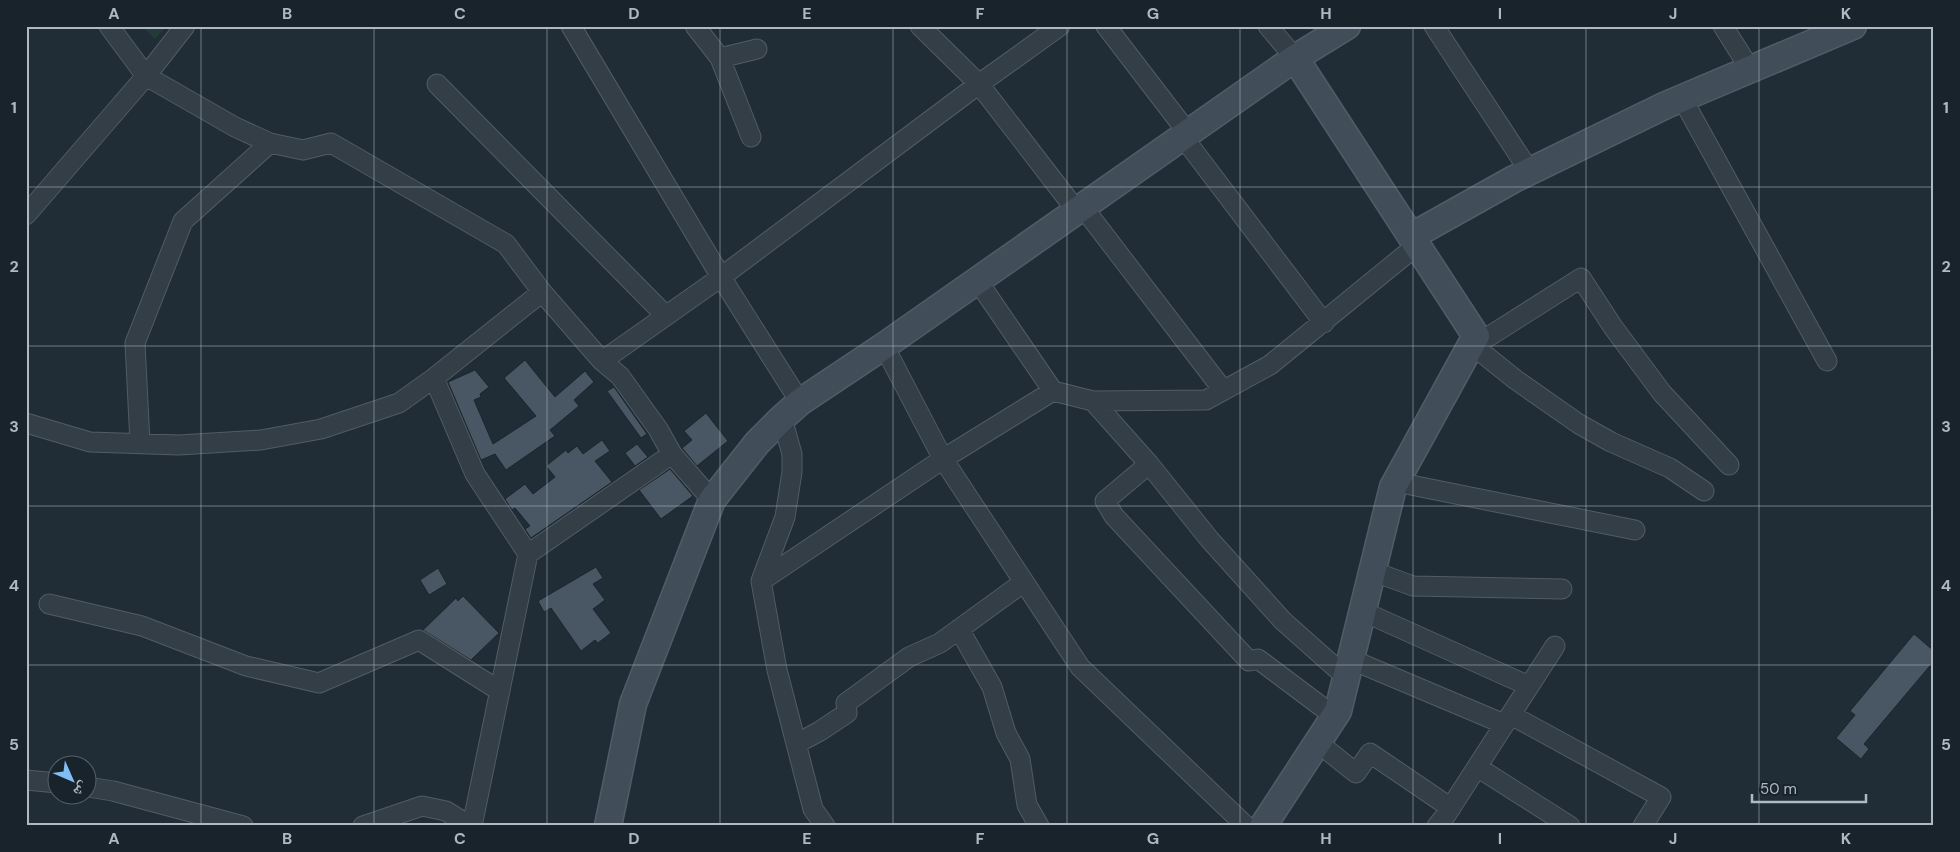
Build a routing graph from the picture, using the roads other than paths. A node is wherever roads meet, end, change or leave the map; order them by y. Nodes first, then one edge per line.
1 (109, 26) edge
2 (185, 26) edge
3 (571, 26) edge
4 (694, 26) edge
5 (920, 26) edge
6 (1060, 26) edge
7 (1106, 26) edge
8 (1268, 26) edge
9 (1348, 26) edge
10 (1434, 26) edge
11 (1723, 26) edge
12 (1853, 26) edge
13 (757, 49) dead end
14 (720, 58) junction
15 (1295, 58) junction
16 (1750, 69) junction
17 (146, 76) junction
18 (437, 84) dead end
19 (979, 84) junction
20 (1682, 98) junction
21 (1186, 135) junction
22 (751, 137) dead end
23 (270, 142) junction
24 (1530, 172) junction
25 (1079, 208) junction
26 (26, 215) edge
27 (1414, 241) junction
28 (721, 277) junction
29 (977, 280) junction
30 (542, 292) junction
31 (666, 316) junction
32 (1324, 322) junction
33 (1473, 340) junction
34 (884, 346) junction
35 (602, 361) junction
36 (1827, 362) dead end
37 (434, 378) junction
38 (1223, 390) junction
39 (1053, 391) junction
40 (1093, 401) junction
41 (791, 410) junction
42 (26, 423) edge
43 (140, 443) junction
44 (672, 454) junction
45 (943, 460) junction
46 (1149, 464) junction
47 (1729, 465) dead end
48 (1396, 482) junction
49 (1704, 490) dead end
50 (712, 500) junction
51 (1635, 530) dead end
52 (528, 554) junction
53 (1372, 571) junction
54 (761, 582) junction
55 (1024, 582) junction
56 (1562, 589) dead end
57 (49, 604) dead end
58 (1362, 611) junction
59 (959, 629) junction
60 (1555, 646) dead end
61 (1348, 668) junction
62 (1529, 686) junction
63 (500, 691) junction
64 (1334, 716) junction
65 (1507, 720) junction
66 (1317, 742) junction
67 (796, 744) junction
68 (1477, 767) junction
69 (26, 780) edge
70 (48, 783) edge
71 (98, 789) edge
72 (1451, 808) junction
73 (240, 825) edge
74 (363, 826) edge
75 (471, 826) edge
76 (608, 826) edge
77 (824, 826) edge
78 (1039, 826) edge
79 (1246, 826) edge
80 (1263, 826) edge
81 (1437, 826) edge
82 (1570, 826) edge
83 (1643, 826) edge

1 - 17 street
2 - 17 street
3 - 28 street
4 - 14 street
5 - 19 street
6 - 19 street
7 - 21 street
8 - 15 street
9 - 15 street
10 - 24 street
11 - 16 street
12 - 16 street
13 - 14 street
14 - 22 street
15 - 21 street
15 - 27 street
16 - 20 street
17 - 23 street
17 - 26 street
18 - 31 street
19 - 25 street
19 - 28 street
20 - 24 street
20 - 36 street
21 - 25 street
21 - 32 street
23 - 30 street
23 - 43 street
24 - 27 street
25 - 29 street
25 - 38 street
27 - 32 street
27 - 33 street
28 - 31 street
28 - 41 street
29 - 34 street
29 - 39 street
30 - 35 street
30 - 37 street
31 - 35 street
32 - 38 street
33 - 47 street
33 - 48 street
33 - 49 street
34 - 41 street
34 - 45 street
35 - 44 street
37 - 43 street
37 - 52 street
38 - 40 street
39 - 40 street
39 - 45 street
40 - 46 street
41 - 50 street
41 - 54 street
42 - 43 street
44 - 50 street
44 - 52 street
45 - 54 street
45 - 55 street
46 - 61 street
46 - 64 street
48 - 51 street
48 - 53 street
50 - 76 street
52 - 63 street
53 - 56 street
53 - 58 street
54 - 67 street
55 - 59 street
55 - 79 street
57 - 63 street
58 - 61 street
58 - 62 street
59 - 67 street
59 - 78 street
60 - 62 street
61 - 64 street
61 - 65 street
62 - 65 street
63 - 75 street
64 - 66 street
65 - 68 street
65 - 83 street
66 - 72 street
66 - 80 street
67 - 77 street
68 - 72 street
68 - 82 street
69 - 70 street
71 - 73 street
72 - 81 street
74 - 75 street

